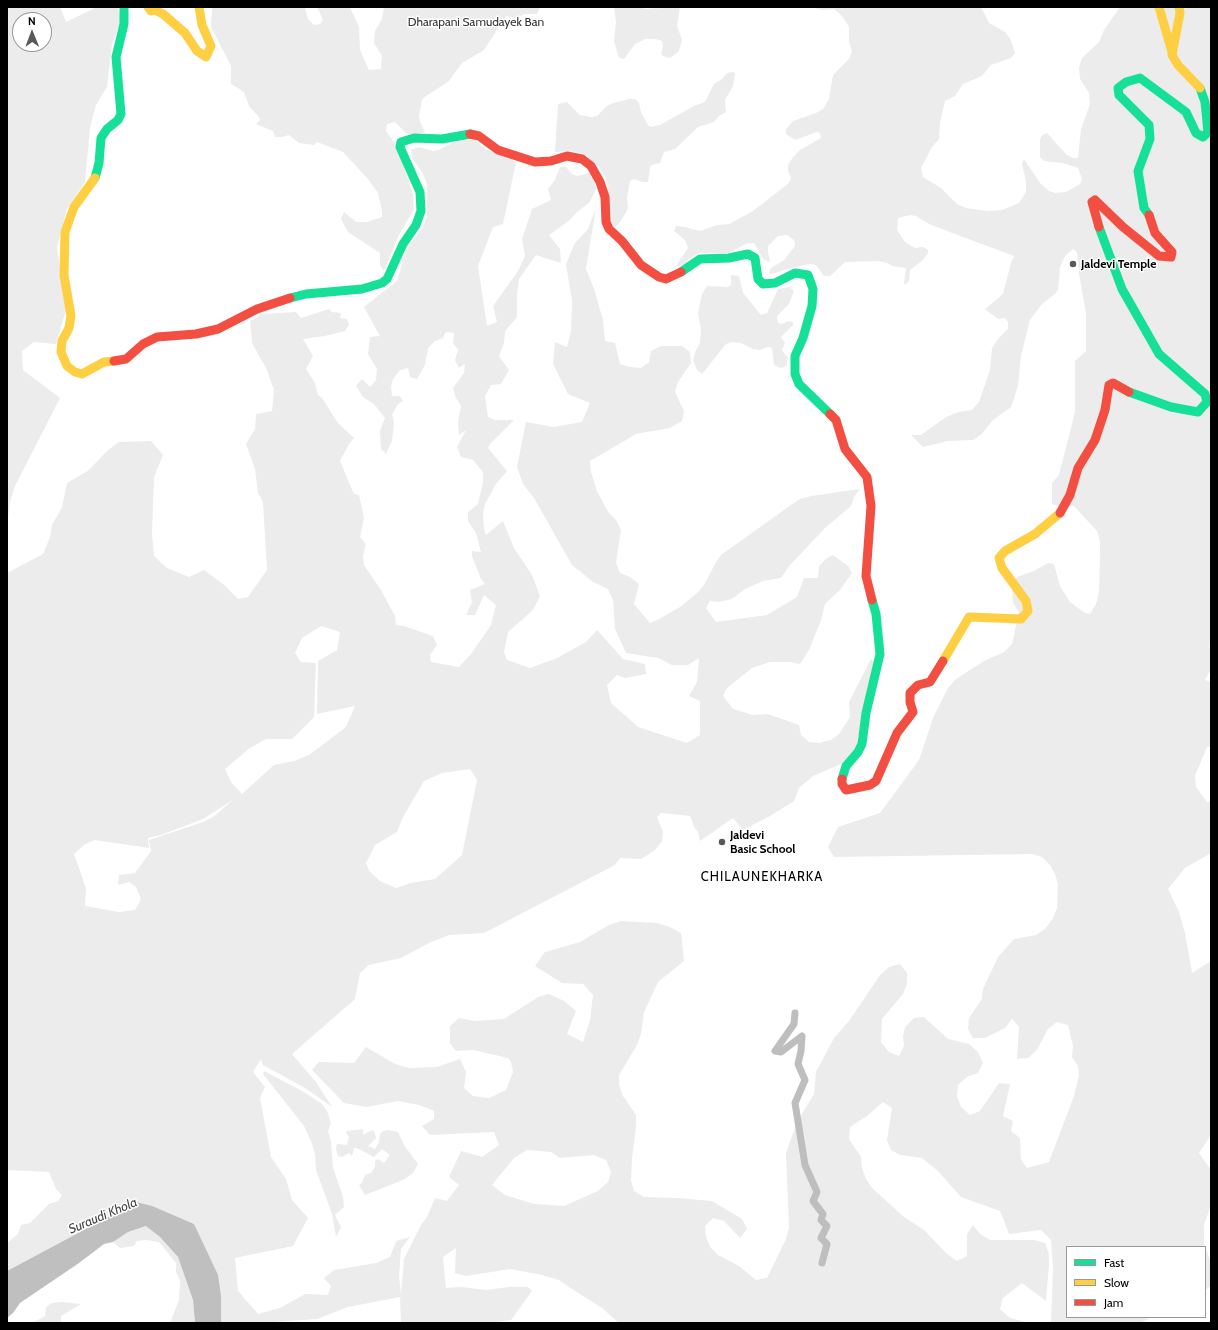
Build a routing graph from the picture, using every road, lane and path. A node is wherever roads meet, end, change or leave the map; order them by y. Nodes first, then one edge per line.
1 (124, 7) edge
2 (148, 7) edge
3 (199, 7) edge
4 (1159, 7) edge
5 (1179, 7) edge
6 (1172, 55) junction
7 (795, 1013) dead end
8 (822, 1263) dead end

1 - 6 street
2 - 3 street
4 - 6 street
5 - 6 street
7 - 8 street

